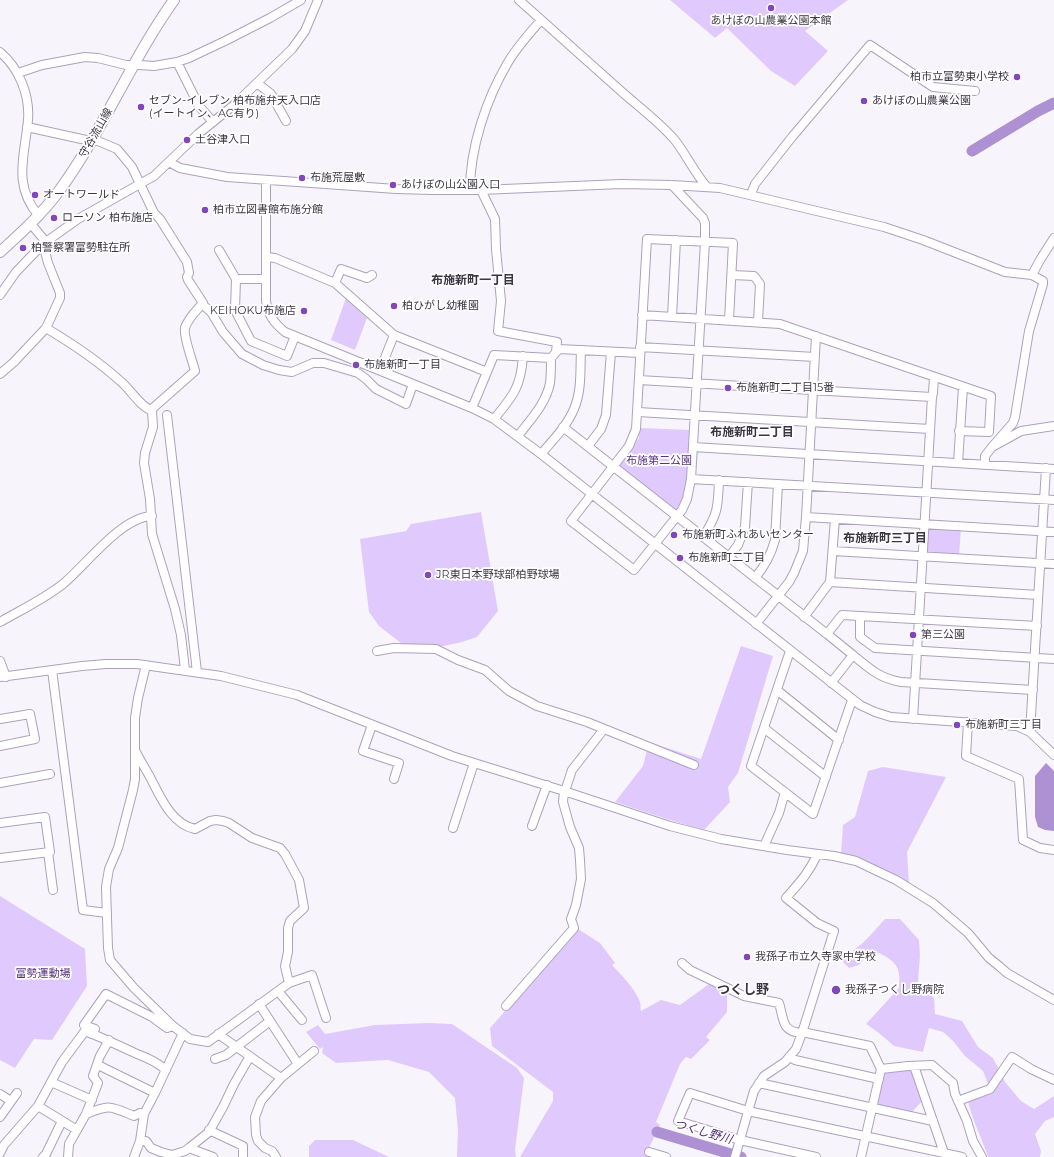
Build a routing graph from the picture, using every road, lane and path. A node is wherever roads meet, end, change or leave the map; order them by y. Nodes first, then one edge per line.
1 (174, 0) edge
2 (301, 0) edge
3 (318, 0) edge
4 (519, 0) edge
5 (541, 20) junction
6 (0, 52) edge
7 (176, 62) junction
8 (134, 65) junction
9 (18, 73) junction
10 (257, 83) junction
11 (976, 91) dead end
12 (286, 121) dead end
13 (213, 122) junction
14 (27, 127) junction
15 (92, 140) junction
16 (169, 162) junction
17 (266, 180) junction
18 (140, 184) junction
19 (672, 185) junction
20 (707, 187) junction
21 (470, 190) junction
22 (481, 190) junction
23 (751, 194) junction
24 (39, 216) junction
25 (31, 224) junction
26 (1054, 238) edge
27 (676, 240) junction
28 (705, 242) junction
29 (44, 243) junction
30 (219, 250) dead end
31 (0, 252) edge
32 (266, 257) junction
33 (372, 275) dead end
34 (732, 275) junction
35 (1032, 276) junction
36 (236, 279) junction
37 (266, 279) junction
38 (335, 283) junction
39 (0, 295) edge
40 (202, 304) junction
41 (642, 315) junction
42 (672, 317) junction
43 (700, 318) junction
44 (729, 320) junction
45 (758, 322) junction
46 (46, 328) junction
47 (394, 335) junction
48 (295, 336) junction
49 (816, 336) junction
50 (581, 350) junction
51 (640, 350) junction
52 (699, 350) junction
53 (611, 352) junction
54 (554, 355) junction
55 (523, 356) junction
56 (815, 357) junction
57 (380, 370) junction
58 (487, 372) junction
59 (0, 374) edge
60 (934, 377) junction
61 (639, 380) junction
62 (697, 383) junction
63 (413, 384) junction
64 (963, 387) junction
65 (814, 389) junction
66 (932, 397) junction
67 (472, 408) junction
68 (152, 411) junction
69 (638, 412) junction
70 (167, 415) dead end
71 (695, 415) junction
72 (494, 419) junction
73 (812, 422) junction
74 (1054, 426) edge
75 (563, 427) junction
76 (930, 429) junction
77 (960, 431) junction
78 (518, 436) junction
79 (588, 446) junction
80 (693, 447) junction
81 (992, 447) junction
82 (541, 454) junction
83 (810, 454) junction
84 (928, 461) junction
85 (958, 463) junction
86 (985, 464) junction
87 (614, 466) junction
88 (1050, 469) edge
89 (691, 479) junction
90 (719, 480) junction
91 (748, 482) junction
92 (778, 484) junction
93 (808, 486) junction
94 (926, 492) junction
95 (592, 494) junction
96 (1044, 500) junction
97 (1054, 500) edge
98 (152, 516) junction
99 (677, 516) junction
100 (806, 517) junction
101 (835, 519) junction
102 (924, 524) junction
103 (1042, 531) junction
104 (1054, 532) edge
105 (703, 537) junction
106 (654, 544) junction
107 (833, 551) junction
108 (922, 556) junction
109 (729, 557) junction
110 (1041, 563) junction
111 (1054, 564) edge
112 (755, 578) junction
113 (830, 582) junction
114 (920, 588) junction
115 (1038, 595) junction
116 (779, 596) junction
117 (804, 616) junction
118 (860, 616) junction
119 (919, 619) junction
120 (0, 622) edge
121 (756, 624) junction
122 (1037, 626) junction
123 (827, 634) junction
124 (377, 651) dead end
125 (790, 651) junction
126 (918, 651) junction
127 (853, 655) junction
128 (1035, 658) junction
129 (1054, 659) edge
130 (0, 661) edge
131 (146, 665) junction
132 (52, 670) junction
133 (185, 670) junction
134 (197, 672) junction
135 (3, 677) edge
136 (831, 683) junction
137 (916, 683) junction
138 (777, 690) junction
139 (1033, 690) junction
140 (852, 700) junction
141 (0, 719) edge
142 (913, 719) junction
143 (968, 722) junction
144 (372, 725) junction
145 (764, 728) junction
146 (604, 729) junction
147 (1030, 732) junction
148 (839, 740) junction
149 (0, 746) edge
150 (135, 750) junction
151 (1054, 755) edge
152 (474, 763) junction
153 (694, 765) dead end
154 (50, 774) dead end
155 (826, 777) junction
156 (394, 779) dead end
157 (0, 783) edge
158 (547, 785) junction
159 (565, 791) junction
160 (785, 792) junction
161 (0, 823) edge
162 (532, 826) dead end
163 (453, 828) dead end
164 (764, 846) junction
165 (1054, 850) edge
166 (48, 852) junction
167 (817, 854) junction
168 (0, 858) edge
169 (53, 890) dead end
170 (107, 913) junction
171 (682, 963) dead end
172 (289, 982) junction
173 (278, 991) junction
174 (1054, 1000) edge
175 (260, 1004) junction
176 (506, 1006) dead end
177 (326, 1018) dead end
178 (302, 1020) dead end
179 (270, 1021) junction
180 (174, 1026) junction
181 (183, 1033) junction
182 (802, 1033) junction
183 (218, 1034) junction
184 (109, 1040) junction
185 (237, 1047) junction
186 (314, 1051) dead end
187 (250, 1056) junction
188 (789, 1057) junction
189 (215, 1058) dead end
190 (298, 1064) junction
191 (98, 1065) junction
192 (914, 1066) junction
193 (167, 1067) junction
194 (881, 1069) junction
195 (281, 1078) junction
196 (879, 1079) junction
197 (1054, 1080) edge
198 (51, 1082) junction
199 (759, 1083) junction
200 (17, 1092) dead end
201 (155, 1093) junction
202 (0, 1094) edge
203 (92, 1100) junction
204 (11, 1101) junction
205 (958, 1101) junction
206 (38, 1106) junction
207 (873, 1108) junction
208 (748, 1111) junction
209 (86, 1114) junction
210 (144, 1114) junction
211 (0, 1117) edge
212 (62, 1121) junction
213 (933, 1121) junction
214 (77, 1130) junction
215 (209, 1130) junction
216 (866, 1137) junction
217 (257, 1139) junction
218 (740, 1140) junction
219 (140, 1141) junction
220 (242, 1145) junction
221 (189, 1148) junction
222 (649, 1152) dead end
223 (0, 1153) edge
224 (944, 1153) junction
225 (43, 1157) edge
226 (68, 1157) edge
227 (134, 1157) edge
228 (213, 1157) edge
229 (243, 1157) edge
230 (276, 1157) edge
231 (666, 1157) edge
232 (735, 1157) edge
233 (816, 1157) edge
234 (861, 1157) edge
235 (962, 1157) edge
236 (982, 1157) edge

1 - 8 main road, 守谷流山線
2 - 7 street
3 - 10 street
4 - 5 street
5 - 20 street
5 - 21 street
6 - 9 street
7 - 8 street
7 - 13 street
8 - 9 street
8 - 15 main road, 守谷流山線
9 - 14 street
10 - 12 street
10 - 13 street
11 - 23 street
13 - 16 street
14 - 15 street
14 - 24 street
15 - 18 street
15 - 24 main road, 守谷流山線
16 - 17 street
16 - 18 street
17 - 21 street
17 - 32 street
18 - 29 street
18 - 40 street
19 - 20 street
19 - 22 street
19 - 28 street
20 - 23 street
21 - 22 street
22 - 54 street
23 - 35 street
24 - 25 main road, 守谷流山線
25 - 29 street
25 - 31 main road, 守谷流山線
26 - 35 street
27 - 28 street
27 - 41 street
27 - 42 street
28 - 34 street
28 - 43 street
29 - 39 street
29 - 46 street
30 - 36 street
32 - 37 street
32 - 38 street
33 - 38 street
34 - 44 street
34 - 45 street
35 - 81 street
36 - 37 street
36 - 48 street
37 - 48 street
38 - 47 street
40 - 63 street
40 - 68 street
41 - 42 street
41 - 51 street
42 - 43 street
43 - 44 street
43 - 52 street
44 - 45 street
45 - 49 street
46 - 59 street
46 - 68 street
47 - 57 street
47 - 58 street
48 - 57 street
49 - 56 street
49 - 60 street
50 - 53 street
50 - 54 street
50 - 75 street
51 - 52 street
51 - 53 street
51 - 61 street
52 - 56 street
52 - 62 street
53 - 79 street
54 - 55 street
54 - 78 street
55 - 58 street
55 - 72 street
56 - 65 street
57 - 63 street
58 - 67 street
60 - 64 street
60 - 66 street
61 - 62 street
61 - 69 street
62 - 65 street
62 - 71 street
63 - 67 street
64 - 77 street
64 - 77 street
65 - 66 street
65 - 73 street
66 - 76 street
67 - 72 street
68 - 98 street
69 - 71 street
69 - 87 street
70 - 134 street
71 - 73 street
71 - 80 street
72 - 78 street
73 - 76 street
73 - 83 street
74 - 81 street
75 - 79 street
75 - 82 street
76 - 84 street
77 - 85 street
78 - 82 street
79 - 87 street
80 - 83 street
80 - 89 street
81 - 86 street
82 - 95 street
83 - 84 street
83 - 93 street
84 - 85 street
84 - 94 street
85 - 86 street
86 - 88 street
87 - 95 street
87 - 99 street
88 - 96 street
89 - 90 street
89 - 99 street
90 - 91 street
90 - 105 street
91 - 92 street
91 - 109 street
92 - 93 street
92 - 112 street
93 - 94 street
93 - 100 street
94 - 96 street
94 - 102 street
95 - 106 street
95 - 106 street
96 - 97 street
96 - 103 street
98 - 120 street
98 - 133 street
99 - 105 street
99 - 106 street
100 - 101 street
100 - 116 street
101 - 102 street
101 - 107 street
102 - 103 street
102 - 108 street
103 - 104 street
103 - 110 street
105 - 109 street
106 - 121 street
107 - 108 street
107 - 113 street
108 - 110 street
108 - 114 street
109 - 112 street
110 - 111 street
110 - 115 street
112 - 116 street
113 - 114 street
113 - 117 street
114 - 115 street
114 - 119 street
115 - 122 street
116 - 117 street
116 - 121 street
117 - 123 street
118 - 119 street
118 - 123 street
118 - 126 street
119 - 122 street
119 - 126 street
121 - 125 street
122 - 128 street
123 - 127 street
124 - 146 street
125 - 136 street
125 - 138 street
126 - 128 street
126 - 137 street
127 - 136 street
127 - 137 street
128 - 129 street
128 - 139 street
130 - 135 street
131 - 132 street
131 - 133 street
131 - 150 street
132 - 135 street
132 - 170 street
133 - 134 street
134 - 144 street
136 - 140 street
137 - 139 street
137 - 142 street
138 - 145 street
138 - 148 street
139 - 147 street
140 - 142 street
140 - 148 street
141 - 149 street
142 - 143 street
143 - 147 street
143 - 165 street
144 - 152 street
144 - 156 street
145 - 155 street
145 - 160 street
146 - 153 street
146 - 159 street
147 - 151 street
148 - 155 street
150 - 170 street
150 - 172 street
152 - 158 street
152 - 163 street
154 - 157 street
155 - 160 street
158 - 159 street
158 - 162 street
159 - 164 street
159 - 176 street
160 - 164 street
161 - 166 street
164 - 167 street
166 - 168 street
166 - 169 street
167 - 174 street
167 - 182 street
170 - 180 street
171 - 182 street
172 - 173 street
172 - 177 street
173 - 175 street
173 - 178 street
175 - 179 street
175 - 183 street
179 - 185 street
179 - 190 street
180 - 181 street
180 - 193 street
181 - 183 street
181 - 193 street
182 - 188 street
182 - 194 street
183 - 185 street
184 - 191 street
184 - 193 street
184 - 198 street
185 - 187 street
185 - 189 street
186 - 190 street
187 - 195 street
187 - 215 street
188 - 196 street
188 - 199 street
190 - 195 street
191 - 201 street
191 - 203 street
192 - 194 street
192 - 205 street
192 - 213 street
193 - 201 street
194 - 196 street
195 - 217 street
196 - 207 street
197 - 205 street
198 - 203 street
198 - 206 street
199 - 207 street
199 - 208 street
200 - 204 street
201 - 210 street
202 - 204 street
203 - 209 street
204 - 211 street
205 - 236 street
206 - 212 street
206 - 223 street
207 - 213 street
207 - 216 street
208 - 216 street
208 - 218 street
208 - 218 street
209 - 210 street
209 - 214 street
210 - 219 street
212 - 214 street
212 - 225 street
213 - 224 street
214 - 226 street
215 - 220 street
215 - 221 street
216 - 224 street
216 - 234 street
217 - 220 street
217 - 230 street
218 - 232 street
218 - 233 street
219 - 221 street
219 - 227 street
220 - 229 street
221 - 228 street
222 - 231 street
224 - 235 street

